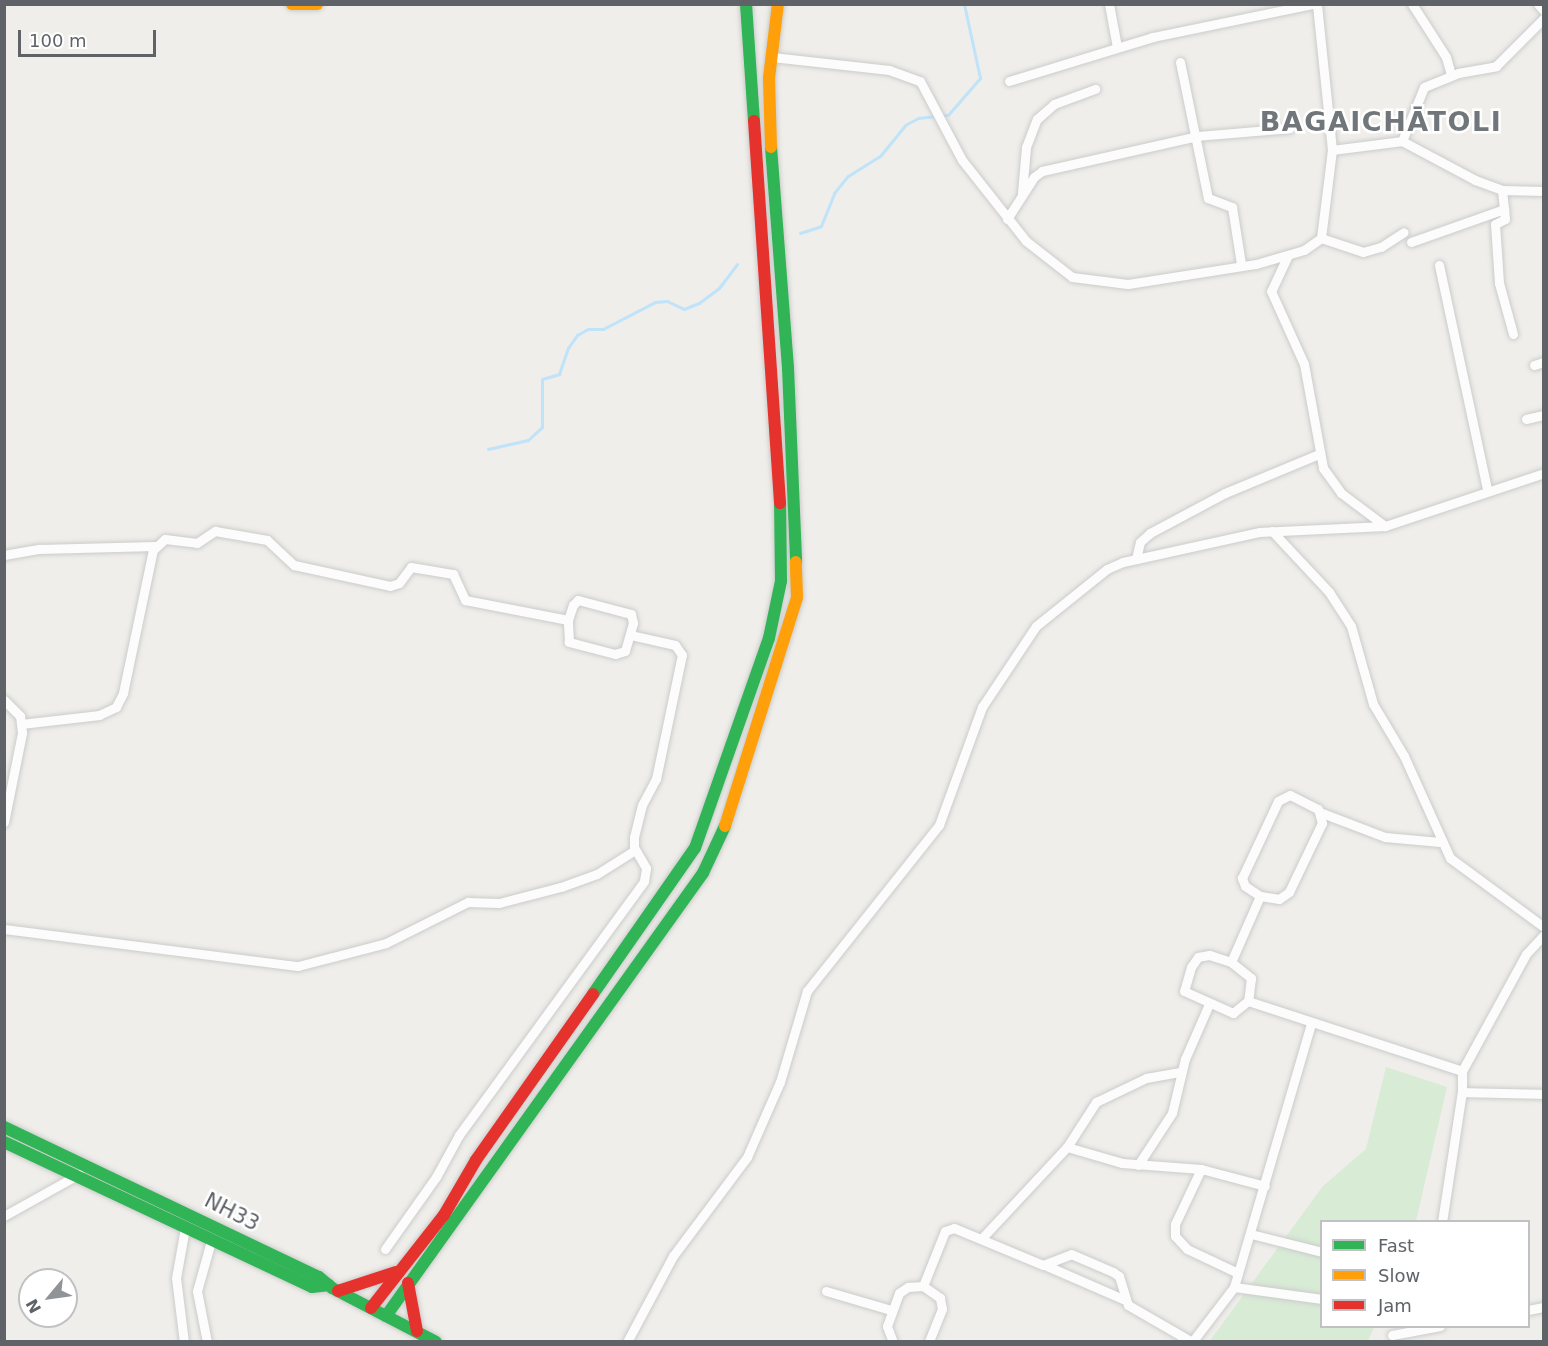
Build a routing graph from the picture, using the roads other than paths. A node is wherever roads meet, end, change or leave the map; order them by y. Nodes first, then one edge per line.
1 (292, 4) edge
2 (317, 4) edge
3 (746, 4) edge
4 (778, 4) edge
5 (1109, 4) edge
6 (1315, 4) edge
7 (1412, 4) edge
8 (1538, 4) edge
9 (1544, 11) edge
10 (1544, 18) edge
11 (1117, 47) junction
12 (772, 57) junction
13 (1180, 62) dead end
14 (1451, 75) junction
15 (1009, 81) dead end
16 (1095, 89) dead end
17 (1290, 128) dead end
18 (1197, 136) junction
19 (1402, 141) junction
20 (1332, 150) junction
21 (1502, 190) junction
22 (1544, 190) edge
23 (1022, 195) junction
24 (1504, 209) junction
25 (1007, 219) junction
26 (1404, 232) dead end
27 (1321, 238) junction
28 (1411, 242) dead end
29 (1288, 255) junction
30 (1241, 264) junction
31 (1438, 265) dead end
32 (1513, 334) dead end
33 (1544, 415) edge
34 (1526, 418) dead end
35 (1319, 454) junction
36 (1544, 473) edge
37 (1487, 489) junction
38 (1385, 526) junction
39 (1272, 531) junction
40 (155, 546) junction
41 (4, 555) edge
42 (1136, 559) junction
43 (568, 620) junction
44 (631, 635) junction
45 (4, 700) edge
46 (21, 724) junction
47 (1322, 813) junction
48 (4, 822) edge
49 (1440, 842) junction
50 (635, 850) junction
51 (1260, 896) junction
52 (1544, 927) edge
53 (4, 929) edge
54 (1544, 935) edge
55 (1231, 962) junction
56 (1248, 1001) junction
57 (1209, 1004) junction
58 (1311, 1024) junction
59 (1462, 1071) junction
60 (1180, 1072) junction
61 (1462, 1092) junction
62 (1544, 1094) edge
63 (4, 1127) edge
64 (4, 1142) edge
65 (1067, 1147) junction
66 (1138, 1165) junction
67 (1202, 1169) junction
68 (79, 1174) junction
69 (1266, 1186) junction
70 (4, 1216) edge
71 (1442, 1220) edge
72 (185, 1228) junction
73 (1251, 1234) junction
74 (982, 1239) junction
75 (211, 1241) junction
76 (385, 1249) dead end
77 (1320, 1251) edge
78 (1047, 1266) junction
79 (398, 1271) junction
80 (1238, 1273) junction
81 (408, 1283) junction
82 (923, 1286) junction
83 (1234, 1287) junction
84 (333, 1288) junction
85 (826, 1291) dead end
86 (1123, 1299) junction
87 (1320, 1299) edge
88 (370, 1308) junction
89 (891, 1310) junction
90 (386, 1316) junction
91 (1428, 1328) edge
92 (417, 1331) junction
93 (1393, 1334) edge
94 (184, 1341) edge
95 (207, 1341) edge
96 (436, 1341) edge
97 (627, 1341) edge
98 (893, 1341) edge
99 (929, 1341) edge
100 (1192, 1341) edge

1 - 2 main road
3 - 79 main road
4 - 12 main road
5 - 11 street
6 - 11 street
6 - 20 street
7 - 14 street
8 - 9 street
10 - 14 street
11 - 15 street
12 - 25 street
12 - 81 main road
13 - 18 street
14 - 19 street
16 - 23 street
17 - 18 street
18 - 23 street
18 - 30 street
19 - 20 street
19 - 21 street
20 - 27 street
21 - 22 street
21 - 24 street
23 - 25 street
24 - 28 street
24 - 32 street
25 - 30 street
26 - 27 street
27 - 29 street
29 - 30 street
29 - 35 street
31 - 37 street
33 - 34 street
35 - 38 street
35 - 42 street
36 - 37 street
37 - 38 street
38 - 39 street
39 - 42 street
39 - 49 street
40 - 41 street
40 - 43 street
40 - 46 street
42 - 97 street
43 - 44 street
43 - 44 street
44 - 50 street
45 - 46 street
46 - 48 street
47 - 49 street
47 - 51 street
47 - 51 street
49 - 52 street
50 - 53 street
50 - 76 street
51 - 55 street
54 - 59 street
55 - 56 street
55 - 57 street
56 - 57 street
56 - 58 street
57 - 60 street
58 - 59 street
58 - 69 street
59 - 61 street
60 - 65 street
60 - 66 street
61 - 62 street
61 - 71 street
63 - 84 main road, NH33
64 - 68 main road
65 - 66 street
65 - 74 street
66 - 67 street
67 - 69 street
67 - 80 street
68 - 70 street
68 - 72 main road
69 - 73 street
72 - 75 main road
72 - 94 street
73 - 77 street
73 - 80 street
74 - 78 street
74 - 82 street
75 - 84 main road
75 - 95 street
78 - 86 street
78 - 86 street
79 - 84 main road
79 - 88 main road
80 - 83 street
81 - 90 main road
81 - 92 main road
82 - 89 street
82 - 99 street
83 - 87 street
83 - 100 street
84 - 88 main road, NH33
85 - 89 street
86 - 100 street
88 - 90 main road, NH33
89 - 98 street
90 - 92 main road, NH33
91 - 93 street
92 - 96 main road, NH33

